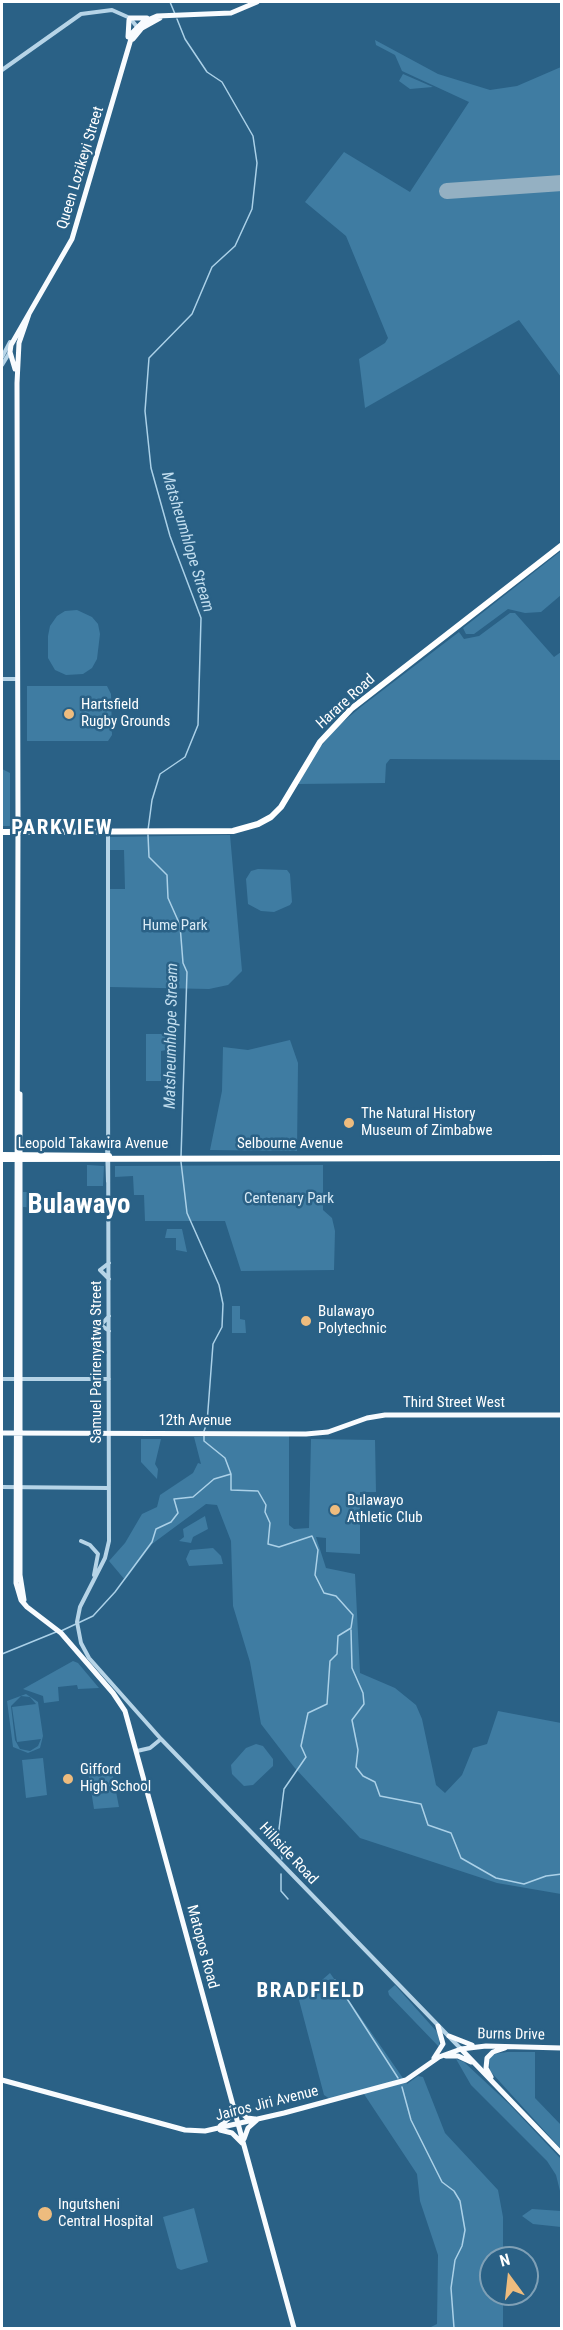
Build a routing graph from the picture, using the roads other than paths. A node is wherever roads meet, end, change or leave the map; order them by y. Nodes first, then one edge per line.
1 (257, 2) edge
2 (172, 15) junction
3 (153, 17) junction
4 (129, 19) junction
5 (146, 25) junction
6 (137, 27) junction
7 (135, 36) junction
8 (128, 44) junction
9 (126, 55) junction
10 (2, 70) edge
11 (29, 314) junction
12 (16, 334) junction
13 (10, 352) junction
14 (2, 357) edge
15 (2, 365) edge
16 (17, 383) junction
17 (561, 545) edge
18 (2, 679) edge
19 (18, 679) junction
20 (18, 830) junction
21 (2, 832) edge
22 (108, 832) junction
23 (2, 1157) edge
24 (18, 1157) junction
25 (108, 1158) junction
26 (182, 1158) joint
27 (561, 1158) edge
28 (109, 1263) junction
29 (109, 1280) junction
30 (109, 1316) junction
31 (109, 1332) junction
32 (2, 1379) edge
33 (17, 1379) junction
34 (108, 1379) junction
35 (385, 1415) joint
36 (561, 1415) edge
37 (2, 1433) edge
38 (17, 1433) junction
39 (108, 1433) junction
40 (2, 1487) edge
41 (18, 1487) junction
42 (108, 1488) junction
43 (81, 1541) dead end
44 (109, 1541) joint
45 (94, 1578) junction
46 (161, 1739) junction
47 (137, 1751) junction
48 (438, 2026) junction
49 (449, 2036) junction
50 (475, 2046) junction
51 (510, 2047) junction
52 (561, 2048) edge
53 (461, 2049) junction
54 (439, 2057) junction
55 (431, 2062) junction
56 (477, 2066) junction
57 (2, 2080) edge
58 (495, 2083) junction
59 (234, 2106) junction
60 (258, 2119) junction
61 (238, 2124) junction
62 (216, 2129) junction
63 (243, 2144) junction
64 (561, 2154) edge
65 (294, 2328) edge

1 - 2 main road, Queen Lozikeyi Street
2 - 3 main road, Queen Lozikeyi Street
2 - 5 main road, Queen Lozikeyi Street
3 - 4 main road
3 - 6 main road, Queen Lozikeyi Street
4 - 6 street
4 - 8 main road
4 - 10 street
5 - 6 street
5 - 7 main road, Queen Lozikeyi Street
6 - 7 street
6 - 8 main road, Queen Lozikeyi Street
7 - 9 main road, Queen Lozikeyi Street
8 - 9 main road, Queen Lozikeyi Street
9 - 11 main road, Queen Lozikeyi Street
11 - 12 main road, Queen Lozikeyi Street
11 - 13 street, Queen Lozikeyi Street
11 - 16 main road
12 - 13 main road
12 - 14 street, Queen Lozikeyi Street
13 - 15 street, Queen Lozikeyi Street
13 - 16 main road
16 - 19 main road
17 - 22 highway, Harare Road
18 - 19 street
19 - 20 main road
20 - 21 highway, Harare Road
20 - 22 highway, Harare Road
20 - 24 main road
22 - 25 street, Samuel Parirenyatwa Street
23 - 24 highway, Leopold Takawira Avenue
24 - 25 highway, Leopold Takawira Avenue
24 - 33 main road
25 - 26 highway, Leopold Takawira Avenue
25 - 28 street, Samuel Parirenyatwa Street
26 - 27 highway, Selbourne Avenue
28 - 29 street, Samuel Parirenyatwa Street
28 - 29 street
29 - 30 street, Samuel Parirenyatwa Street
30 - 31 street, Samuel Parirenyatwa Street
30 - 31 street
31 - 34 street, Samuel Parirenyatwa Street
32 - 33 street
33 - 34 street
33 - 38 main road
34 - 39 street, Samuel Parirenyatwa Street
35 - 36 main road, Third Street West
35 - 39 main road, 12th Avenue
37 - 38 main road, 12th Avenue
38 - 39 main road, 12th Avenue
38 - 41 main road
39 - 42 street, Samuel Parirenyatwa Street
40 - 41 street
41 - 42 street
41 - 47 main road, Matopos Road
42 - 44 street, Samuel Parirenyatwa Street
43 - 45 street
44 - 45 street, Hillside Road
45 - 46 street, Hillside Road
46 - 47 street
46 - 48 street, Hillside Road
47 - 59 main road, Matopos Road
48 - 49 street, Hillside Road
48 - 55 main road
49 - 50 main road
49 - 53 street, Hillside Road
50 - 51 main road, Burns Drive
50 - 53 main road, Burns Drive
51 - 52 main road, Burns Drive
51 - 58 main road
53 - 54 main road, Jairos Jiri Avenue
53 - 56 main road, Hillside Road
54 - 55 main road, Jairos Jiri Avenue
54 - 56 main road
55 - 60 main road, Jairos Jiri Avenue
56 - 58 main road, Hillside Road
57 - 62 main road, Jairos Jiri Avenue
58 - 64 main road, Hillside Road
59 - 60 main road
59 - 61 main road, Matopos Road
59 - 62 main road
60 - 61 main road, Jairos Jiri Avenue
60 - 63 main road
61 - 62 main road, Jairos Jiri Avenue
61 - 63 main road, Matopos Road
62 - 63 main road
63 - 65 main road, Matopos Road

